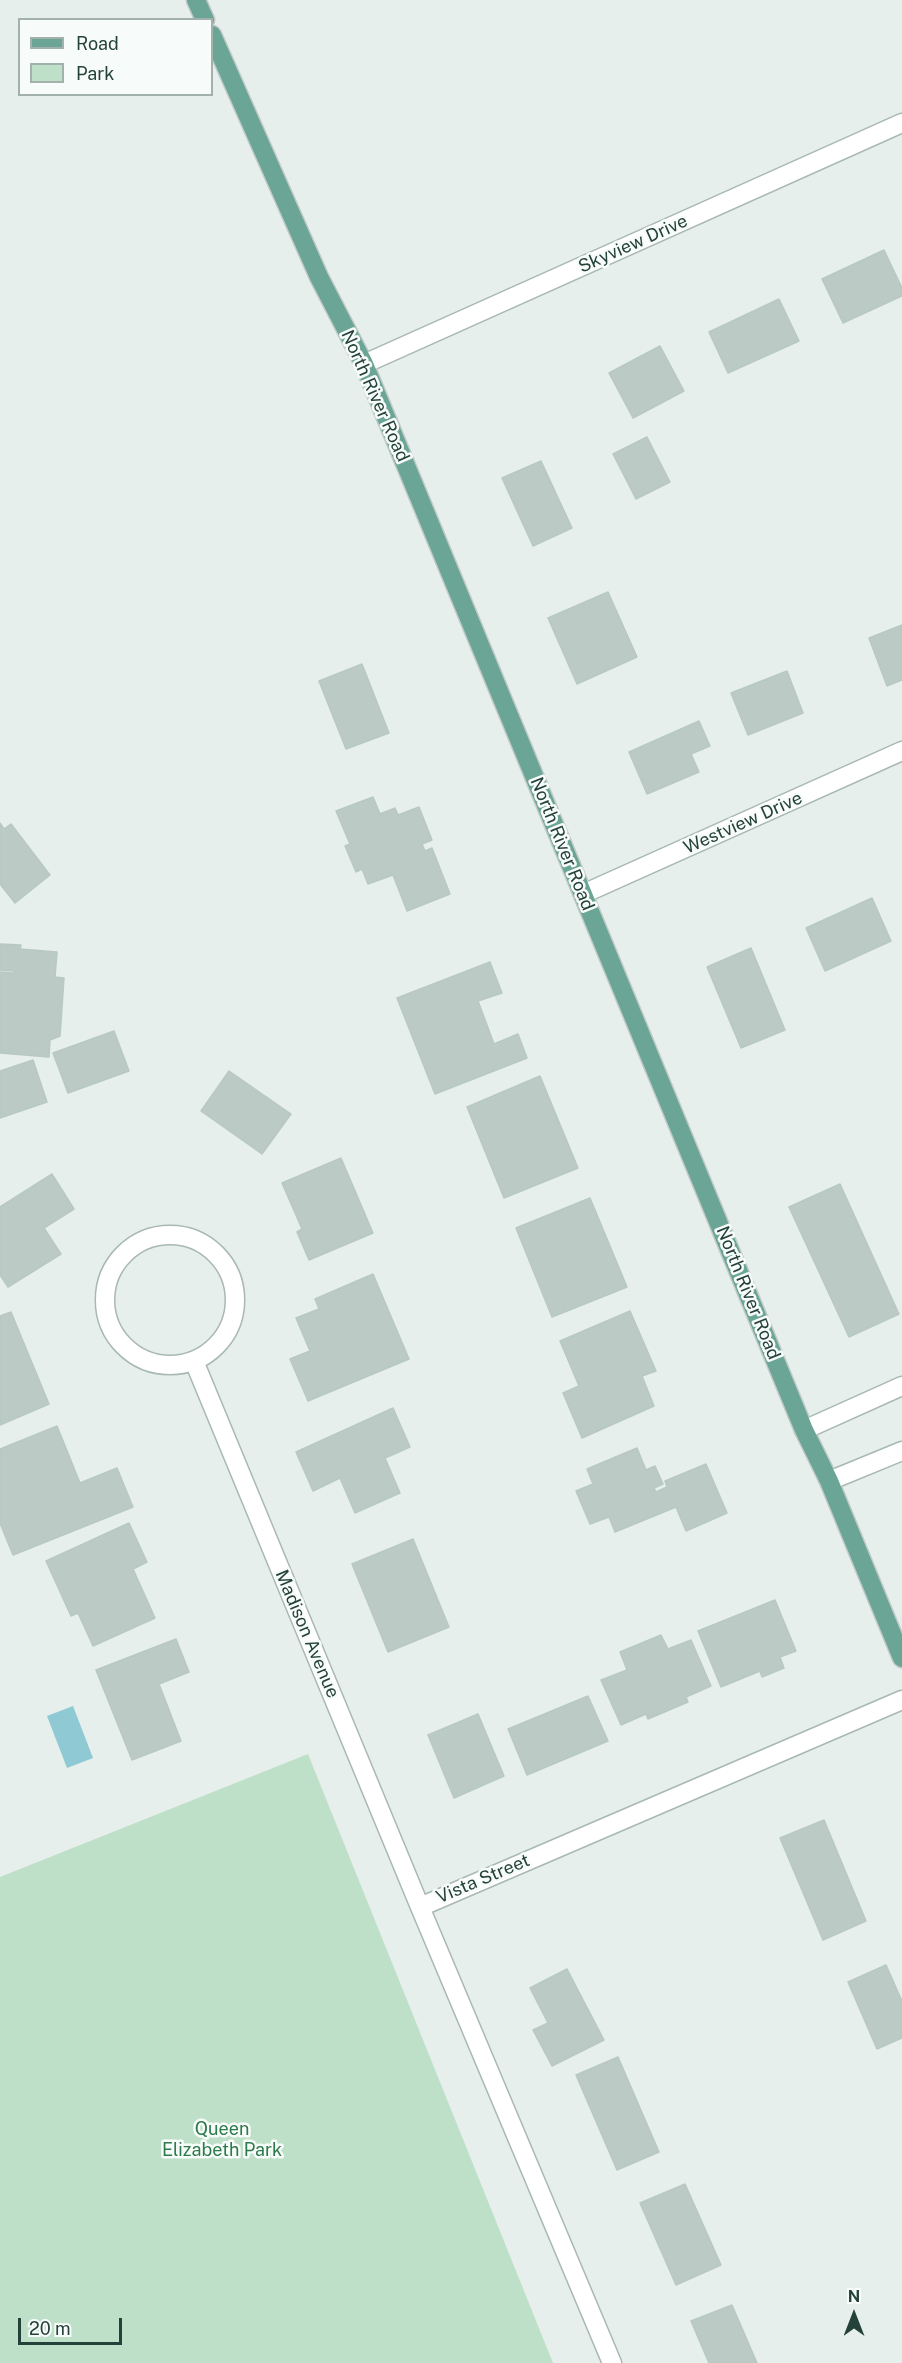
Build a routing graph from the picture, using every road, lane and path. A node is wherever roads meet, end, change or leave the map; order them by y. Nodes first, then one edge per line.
1 (196, 0) edge
2 (204, 18) edge
3 (213, 37) edge
4 (902, 123) edge
5 (363, 364) junction
6 (902, 751) edge
7 (583, 894) junction
8 (194, 1361) junction
9 (902, 1386) edge
10 (804, 1430) junction
11 (902, 1451) edge
12 (829, 1481) junction
13 (902, 1658) edge
14 (902, 1700) edge
15 (420, 1906) junction
16 (612, 2363) edge

1 - 2 main road
3 - 5 main road, North River Road
4 - 5 street, Skyview Drive
5 - 7 main road, North River Road
6 - 7 street, Westview Drive
7 - 10 main road, North River Road
8 - 8 street
8 - 15 street, Madison Avenue
9 - 10 street
10 - 12 main road, North River Road
11 - 12 street
12 - 13 main road, North River Road
14 - 15 street, Vista Street
15 - 16 street, Vista Street

